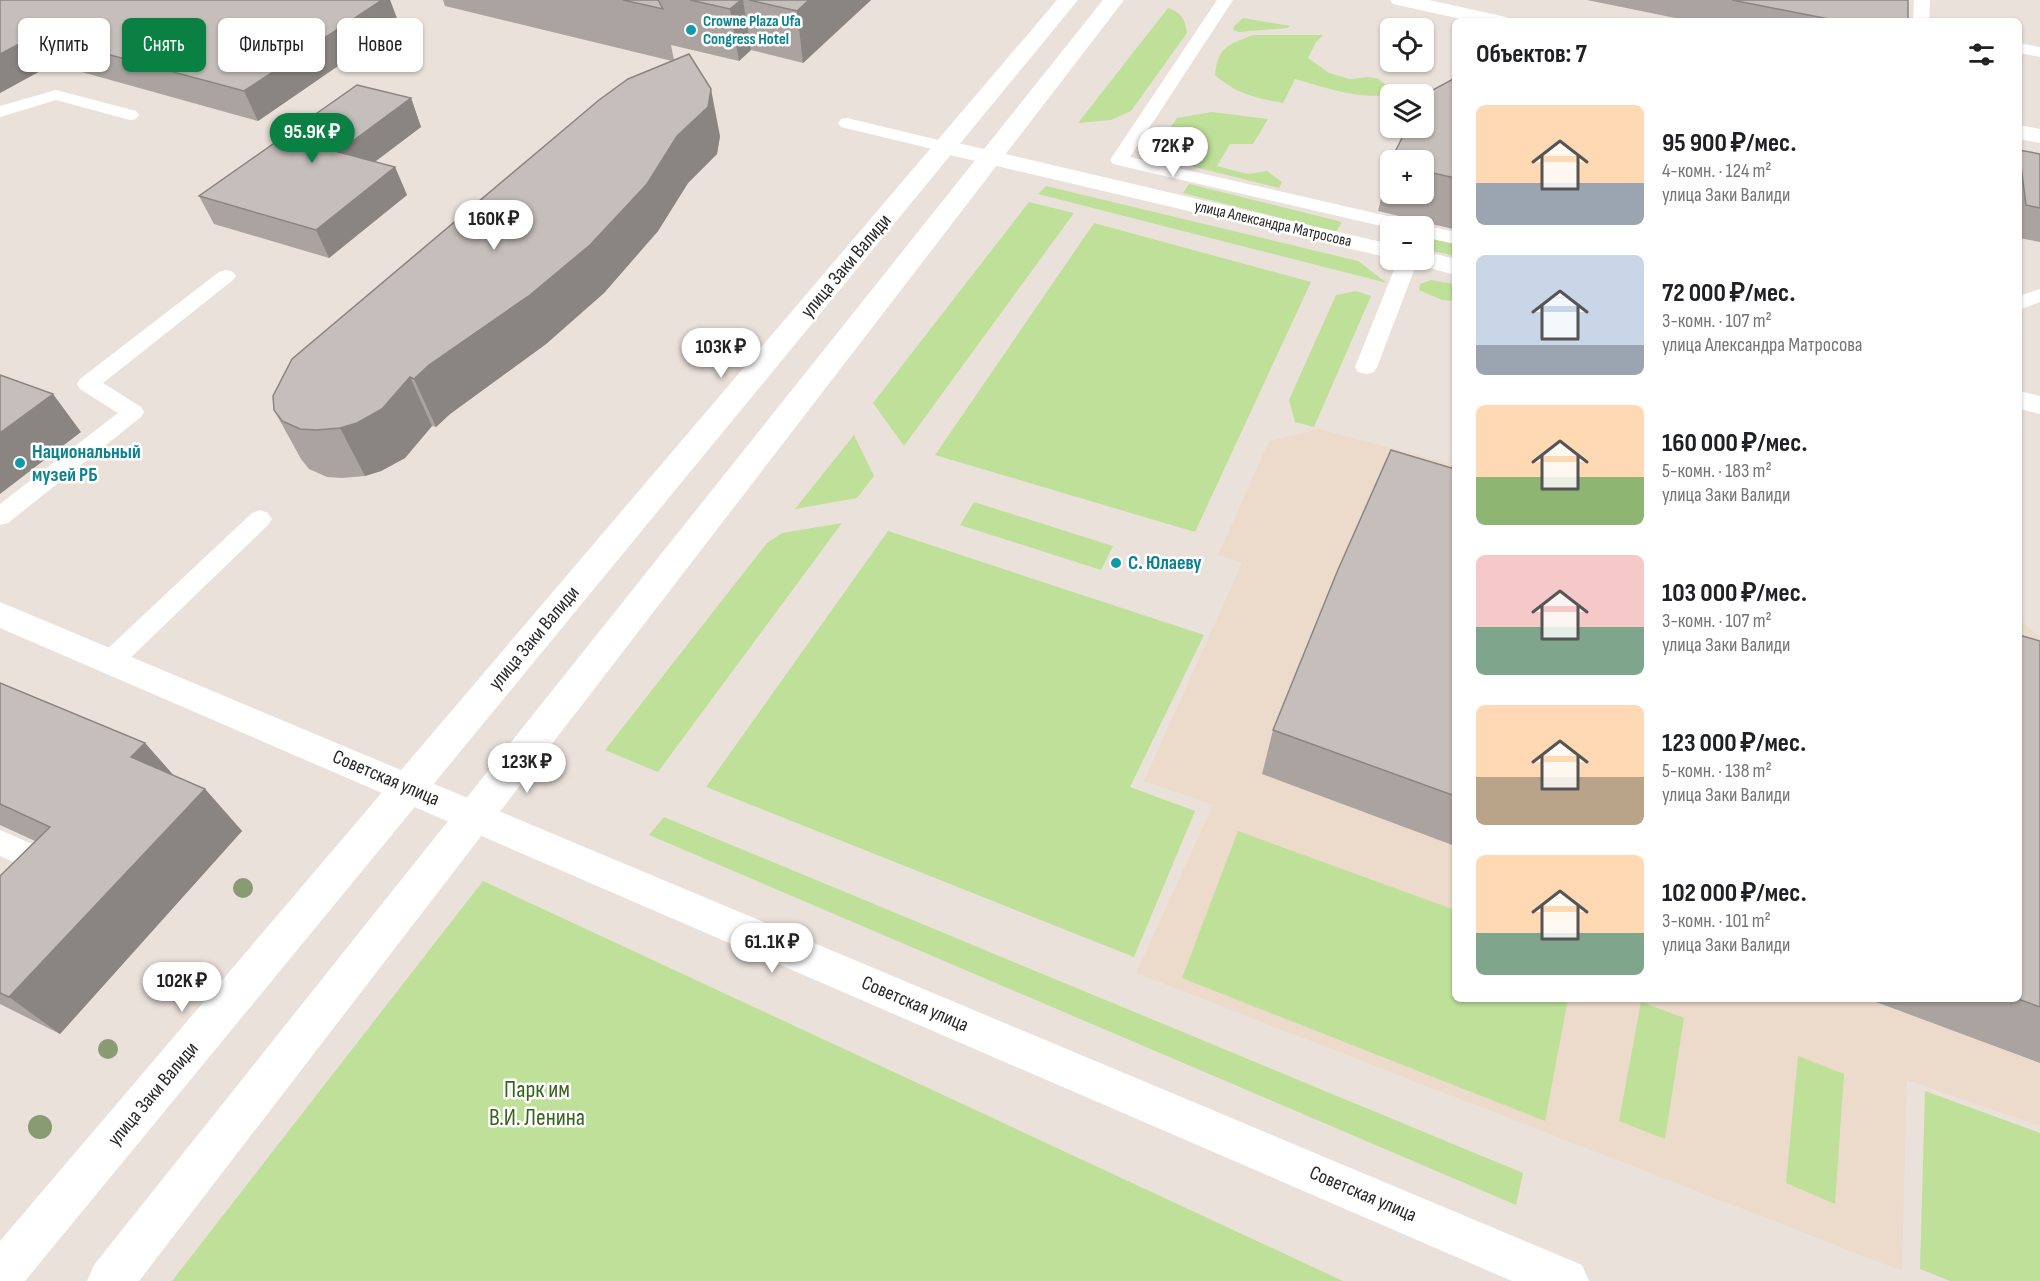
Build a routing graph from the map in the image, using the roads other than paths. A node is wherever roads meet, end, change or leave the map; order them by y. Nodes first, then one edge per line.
1 (1068, 0) edge
2 (1114, 0) edge
3 (1225, 0) edge
4 (1400, 0) edge
5 (1922, 0) edge
6 (1485, 18) edge
7 (1921, 18) edge
8 (2022, 49) edge
9 (2040, 52) edge
10 (0, 112) edge
11 (130, 115) dead end
12 (847, 123) dead end
13 (2022, 133) edge
14 (2040, 136) edge
15 (945, 147) junction
16 (991, 157) junction
17 (1380, 220) edge
18 (1434, 233) edge
19 (1452, 237) edge
20 (1380, 249) edge
21 (1434, 262) edge
22 (1452, 266) edge
23 (1404, 270) edge
24 (226, 276) dead end
25 (2040, 295) edge
26 (2022, 303) edge
27 (1366, 366) dead end
28 (0, 517) edge
29 (260, 519) dead end
30 (0, 614) edge
31 (111, 661) junction
32 (409, 788) junction
33 (476, 817) junction
34 (0, 842) edge
35 (49, 889) edge
36 (1, 1272) edge
37 (110, 1281) edge
38 (1566, 1281) edge

1 - 15 main road, улица Заки Валиди
2 - 16 main road
3 - 17 lane
4 - 6 main road
5 - 7 lane
8 - 9 lane
10 - 11 lane
12 - 15 lane
13 - 14 main road
15 - 16 main road, улица Александра Матросова
15 - 32 main road, улица Заки Валиди
16 - 20 main road, улица Александра Матросова
16 - 33 main road
18 - 19 lane
21 - 22 main road
23 - 27 lane
24 - 28 lane
25 - 26 lane
29 - 31 lane
30 - 31 main road, Советская улица
31 - 32 main road, Советская улица
32 - 33 main road, Советская улица
32 - 36 main road, улица Заки Валиди
33 - 37 main road
33 - 38 main road, Советская улица
34 - 35 lane

